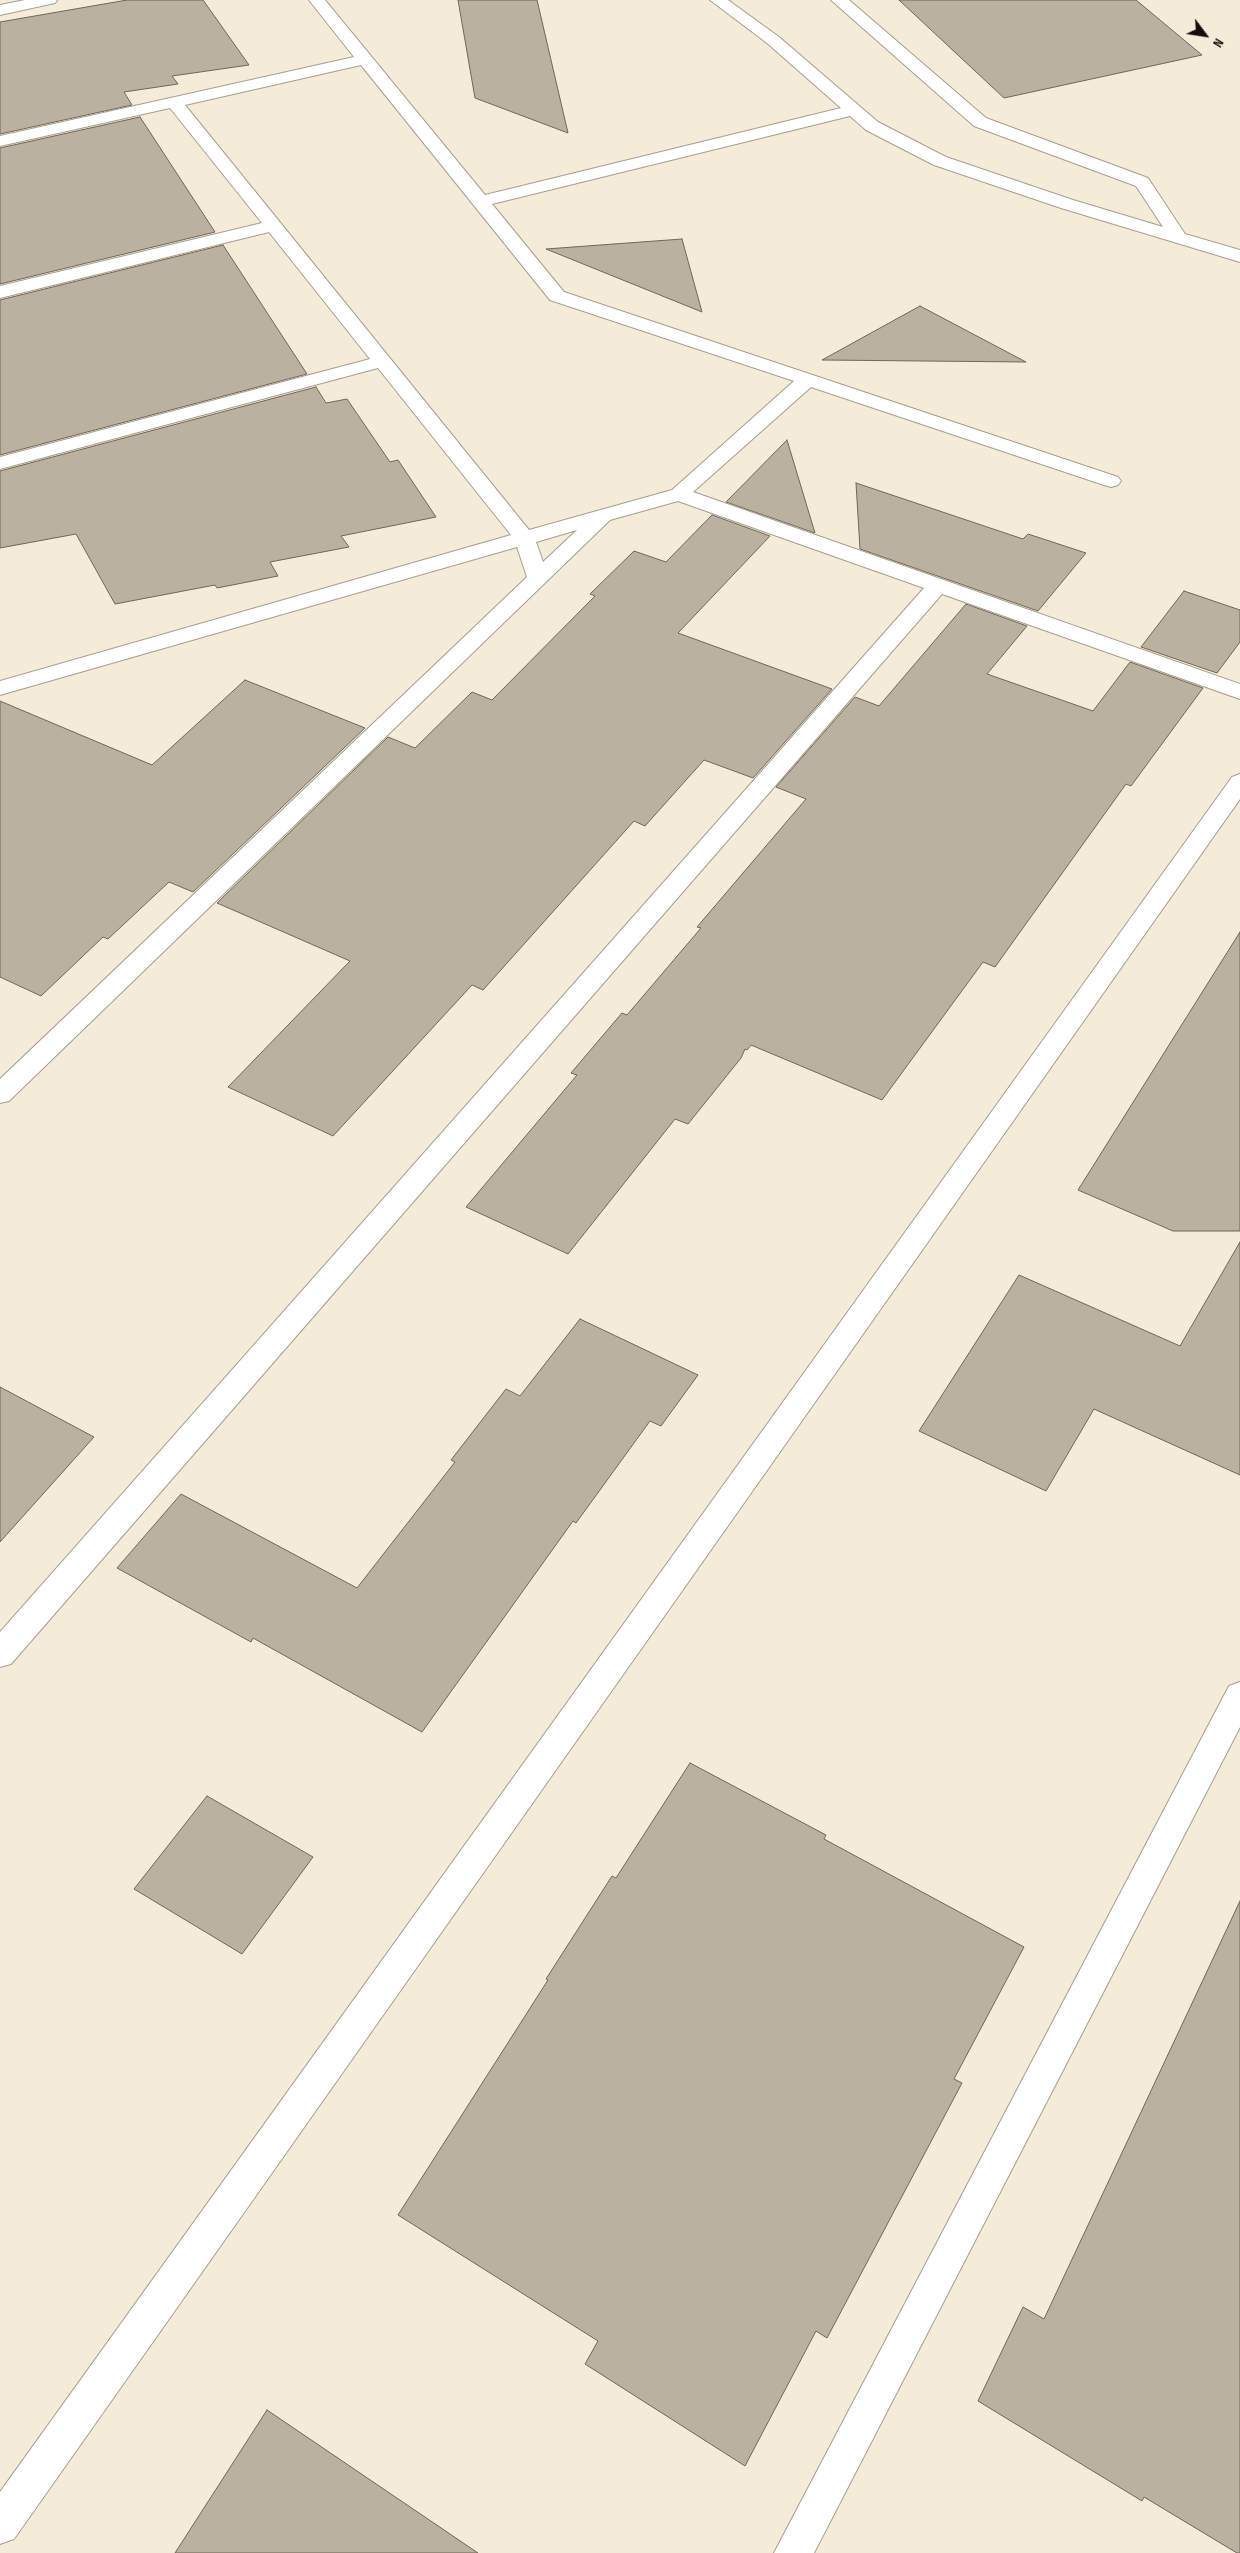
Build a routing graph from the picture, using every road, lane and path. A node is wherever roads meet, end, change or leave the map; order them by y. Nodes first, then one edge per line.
1 (49, 0) edge
2 (317, 0) edge
3 (718, 0) edge
4 (839, 0) edge
5 (0, 10) edge
6 (366, 59) junction
7 (174, 102) junction
8 (854, 110) junction
9 (0, 141) edge
10 (480, 202) junction
11 (274, 226) junction
12 (1179, 238) junction
13 (1240, 256) edge
14 (0, 292) edge
15 (383, 361) junction
16 (807, 380) junction
17 (0, 463) edge
18 (1111, 481) dead end
19 (679, 494) junction
20 (605, 514) junction
21 (524, 538) junction
22 (538, 579) junction
23 (938, 585) junction
24 (0, 688) edge
25 (1240, 692) edge
26 (1240, 782) edge
27 (0, 1094) edge
28 (0, 1654) edge
29 (1240, 1696) edge
30 (0, 2525) edge
31 (793, 2553) edge

1 - 5 street
2 - 6 street
3 - 8 street
4 - 12 street
6 - 7 street
6 - 10 street
7 - 9 street
7 - 11 street
8 - 10 street
8 - 12 street
10 - 16 street
11 - 14 street
11 - 15 street
12 - 13 street
15 - 17 street
15 - 21 street
16 - 18 street
16 - 19 street
19 - 20 street
19 - 23 street
20 - 21 street
20 - 22 street
21 - 22 street
21 - 24 street
22 - 27 street
23 - 25 street
23 - 28 street
26 - 30 street
29 - 31 street

